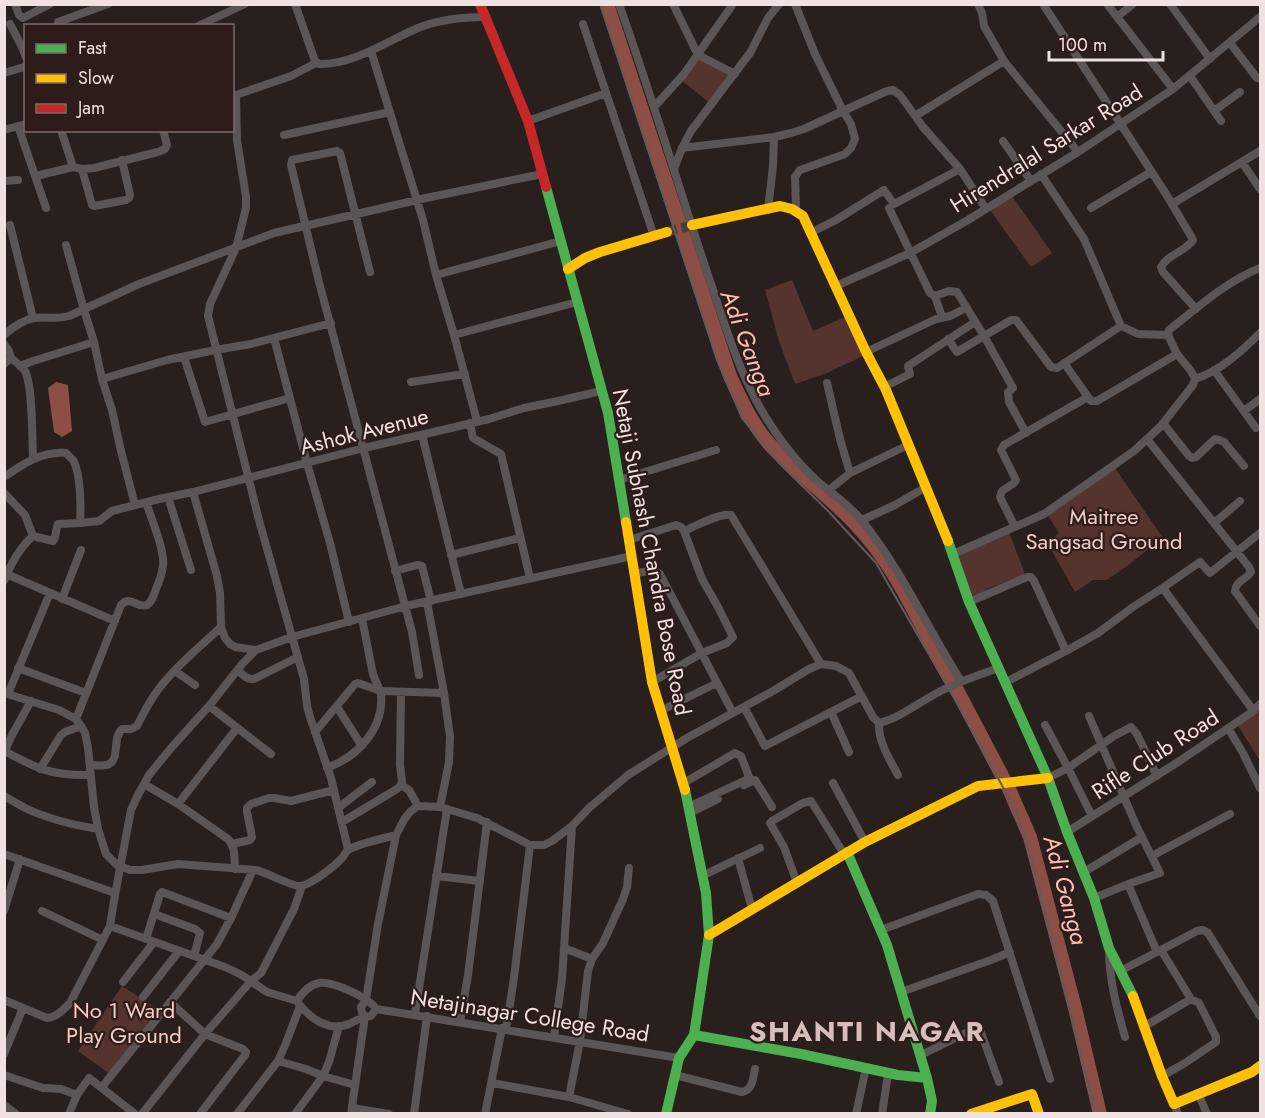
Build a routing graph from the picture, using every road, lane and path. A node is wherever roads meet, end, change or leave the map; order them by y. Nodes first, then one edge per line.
1 (15, 4) edge
2 (50, 4) edge
3 (108, 4) edge
4 (245, 4) edge
5 (295, 4) edge
6 (480, 4) edge
7 (619, 4) edge
8 (673, 4) edge
9 (733, 4) edge
10 (779, 4) edge
11 (795, 4) edge
12 (978, 4) edge
13 (1043, 4) edge
14 (1107, 4) edge
15 (1133, 4) edge
16 (1170, 4) edge
17 (486, 17) junction
18 (1117, 17) junction
19 (1260, 17) edge
20 (23, 18) junction
21 (58, 22) dead end
22 (7, 24) edge
23 (202, 24) edge
24 (583, 24) dead end
25 (1230, 43) junction
26 (371, 51) junction
27 (24, 52) edge
28 (698, 55) junction
29 (1210, 59) junction
30 (1004, 61) junction
31 (316, 63) junction
32 (24, 67) edge
33 (4, 73) edge
34 (735, 75) junction
35 (1190, 76) junction
36 (1257, 78) dead end
37 (1173, 89) junction
38 (1240, 92) dead end
39 (606, 93) junction
40 (234, 96) edge
41 (655, 106) junction
42 (843, 111) junction
43 (1214, 111) junction
44 (390, 112) junction
45 (915, 116) junction
46 (528, 121) junction
47 (1221, 121) dead end
48 (1121, 124) junction
49 (22, 125) edge
50 (4, 130) edge
51 (62, 132) edge
52 (164, 132) edge
53 (284, 135) dead end
54 (774, 137) junction
55 (1003, 141) dead end
56 (682, 148) junction
57 (1260, 150) edge
58 (1078, 152) junction
59 (122, 160) junction
60 (1242, 162) junction
61 (73, 167) junction
62 (82, 169) junction
63 (674, 169) junction
64 (960, 169) junction
65 (1151, 172) junction
66 (542, 174) junction
67 (1041, 174) junction
68 (36, 176) junction
69 (18, 180) dead end
70 (4, 181) edge
71 (1031, 181) junction
72 (1260, 189) edge
73 (417, 200) junction
74 (1172, 204) junction
75 (46, 208) dead end
76 (889, 208) dead end
77 (1091, 208) dead end
78 (986, 209) junction
79 (768, 210) junction
80 (796, 210) junction
81 (356, 215) junction
82 (10, 225) dead end
83 (306, 225) junction
84 (692, 225) junction
85 (667, 232) tunnel mouth
86 (810, 233) junction
87 (654, 236) junction
88 (561, 242) junction
89 (66, 245) dead end
90 (236, 248) junction
91 (911, 252) junction
92 (568, 268) junction
93 (1260, 268) edge
94 (370, 272) dead end
95 (436, 275) junction
96 (836, 286) junction
97 (934, 296) junction
98 (577, 302) junction
99 (966, 308) junction
100 (1196, 309) junction
101 (84, 310) junction
102 (942, 317) junction
103 (33, 318) junction
104 (975, 322) junction
105 (331, 323) junction
106 (1121, 326) junction
107 (1260, 333) edge
108 (4, 334) edge
109 (1168, 334) junction
110 (454, 335) junction
111 (984, 336) junction
112 (274, 338) junction
113 (948, 339) junction
114 (94, 342) junction
115 (4, 344) edge
116 (215, 350) junction
117 (866, 352) junction
118 (1177, 354) junction
119 (184, 357) junction
120 (8, 361) edge
121 (1064, 363) junction
122 (20, 366) junction
123 (1214, 370) junction
124 (465, 374) junction
125 (102, 379) junction
126 (1195, 379) junction
127 (411, 382) dead end
128 (827, 383) dead end
129 (884, 387) junction
130 (602, 390) junction
131 (1088, 397) junction
132 (290, 398) junction
133 (1260, 399) edge
134 (1244, 411) junction
135 (232, 414) junction
136 (474, 422) junction
137 (1163, 423) junction
138 (1256, 428) dead end
139 (1026, 433) junction
140 (422, 435) junction
141 (1147, 439) junction
142 (908, 445) junction
143 (364, 448) junction
144 (716, 450) dead end
145 (33, 458) junction
146 (307, 463) junction
147 (1244, 466) dead end
148 (850, 473) junction
149 (4, 477) edge
150 (249, 478) junction
151 (619, 480) junction
152 (926, 488) junction
153 (830, 490) junction
154 (193, 492) junction
155 (4, 493) edge
156 (168, 497) junction
157 (1240, 501) dead end
158 (146, 502) junction
159 (135, 505) junction
160 (862, 520) junction
161 (80, 523) junction
162 (1214, 523) junction
163 (1015, 527) junction
164 (684, 531) junction
165 (1260, 533) edge
166 (33, 536) junction
167 (520, 538) junction
168 (629, 540) junction
169 (81, 550) dead end
170 (1237, 552) junction
171 (953, 554) junction
172 (451, 555) junction
173 (632, 556) junction
174 (191, 570) dead end
175 (395, 571) junction
176 (634, 574) junction
177 (5, 576) edge
178 (530, 578) junction
179 (1161, 589) junction
180 (50, 593) junction
181 (461, 594) junction
182 (62, 599) junction
183 (429, 601) junction
184 (969, 602) junction
185 (406, 606) junction
186 (362, 619) junction
187 (115, 621) junction
188 (349, 622) junction
189 (1260, 626) edge
190 (221, 627) junction
191 (292, 637) junction
192 (256, 650) junction
193 (1066, 651) junction
194 (702, 653) junction
195 (298, 657) junction
196 (821, 664) junction
197 (18, 668) junction
198 (999, 668) junction
199 (238, 670) junction
200 (175, 671) junction
201 (419, 675) dead end
202 (961, 681) junction
203 (652, 682) junction
204 (1006, 682) junction
205 (717, 683) junction
206 (195, 685) dead end
207 (381, 691) junction
208 (401, 692) junction
209 (6, 693) edge
210 (86, 693) junction
211 (444, 693) junction
212 (862, 696) junction
213 (31, 700) junction
214 (1260, 704) edge
215 (208, 706) junction
216 (337, 707) junction
217 (744, 707) junction
218 (1253, 710) junction
219 (660, 711) junction
220 (733, 712) junction
221 (831, 712) junction
222 (1089, 716) dead end
223 (79, 722) junction
224 (879, 723) junction
225 (1046, 725) dead end
226 (237, 728) junction
227 (1228, 728) junction
228 (315, 732) junction
229 (362, 746) junction
230 (1102, 746) junction
231 (671, 748) junction
232 (5, 752) edge
233 (849, 752) dead end
234 (271, 754) dead end
235 (90, 765) junction
236 (327, 768) junction
237 (1068, 768) junction
238 (40, 769) junction
239 (91, 775) junction
240 (898, 775) dead end
241 (1157, 776) junction
242 (1048, 778) junction
243 (372, 782) dead end
244 (832, 783) dead end
245 (144, 784) junction
246 (682, 784) junction
247 (401, 785) junction
248 (1260, 788) edge
249 (334, 790) junction
250 (4, 796) edge
251 (1123, 796) junction
252 (178, 804) junction
253 (418, 806) junction
254 (772, 807) dead end
255 (338, 808) junction
256 (443, 808) junction
257 (689, 810) junction
258 (1230, 814) dead end
259 (1092, 816) junction
260 (342, 822) junction
261 (487, 822) junction
262 (572, 826) junction
263 (98, 829) junction
264 (1067, 832) junction
265 (396, 835) junction
266 (1142, 837) junction
267 (865, 843) junction
268 (232, 844) junction
269 (530, 845) junction
270 (760, 848) dead end
271 (348, 849) junction
272 (845, 853) junction
273 (4, 854) edge
274 (1152, 856) junction
275 (738, 858) junction
276 (20, 859) junction
277 (120, 866) junction
278 (234, 868) junction
279 (628, 868) dead end
280 (253, 870) junction
281 (1084, 872) junction
282 (436, 876) junction
283 (702, 876) junction
284 (480, 881) junction
285 (797, 883) junction
286 (1128, 884) junction
287 (302, 886) junction
288 (115, 896) junction
289 (1094, 898) junction
290 (6, 901) edge
291 (752, 909) junction
292 (4, 910) edge
293 (42, 911) dead end
294 (154, 914) junction
295 (231, 918) junction
296 (110, 927) junction
297 (881, 930) junction
298 (709, 935) junction
299 (103, 940) junction
300 (150, 940) junction
301 (564, 948) junction
302 (1108, 948) junction
303 (179, 951) junction
304 (1159, 951) junction
305 (1010, 952) junction
306 (194, 956) junction
307 (592, 959) junction
308 (206, 960) junction
309 (1120, 971) junction
310 (251, 981) junction
311 (123, 982) dead end
312 (901, 992) junction
313 (143, 997) dead end
314 (1191, 999) junction
315 (4, 1000) edge
316 (366, 1000) junction
317 (170, 1002) junction
318 (299, 1004) junction
319 (24, 1008) junction
320 (376, 1009) junction
321 (415, 1014) junction
322 (365, 1016) junction
323 (428, 1016) junction
324 (1260, 1016) edge
325 (460, 1022) junction
326 (339, 1026) junction
327 (1145, 1026) junction
328 (504, 1029) junction
329 (205, 1034) junction
330 (694, 1035) junction
331 (554, 1037) junction
332 (1125, 1037) dead end
333 (580, 1041) junction
334 (4, 1054) edge
335 (921, 1055) junction
336 (679, 1058) junction
337 (278, 1060) junction
338 (1260, 1066) edge
339 (866, 1068) junction
340 (755, 1069) dead end
341 (888, 1074) junction
342 (4, 1075) edge
343 (675, 1075) junction
344 (323, 1076) junction
345 (1162, 1076) junction
346 (927, 1077) junction
347 (1050, 1079) dead end
348 (999, 1082) dead end
349 (492, 1083) junction
350 (356, 1085) junction
351 (102, 1087) junction
352 (1198, 1093) junction
353 (77, 1095) junction
354 (569, 1097) junction
355 (4, 1105) edge
356 (351, 1111) edge
357 (1177, 1111) edge
358 (16, 1113) edge
359 (69, 1113) edge
360 (135, 1113) edge
361 (142, 1113) edge
362 (200, 1113) edge
363 (237, 1113) edge
364 (295, 1113) edge
365 (389, 1113) edge
366 (414, 1113) edge
367 (485, 1113) edge
368 (628, 1113) edge
369 (666, 1113) edge
370 (856, 1113) edge
371 (882, 1113) edge
372 (930, 1113) edge
373 (971, 1113) edge
374 (1039, 1113) edge
375 (1207, 1113) edge

1 - 20 street
2 - 20 street
3 - 21 street
4 - 23 street
5 - 31 street
6 - 17 street, Netaji Subhash Chandra Bose Road
7 - 41 street
8 - 28 street
9 - 28 street
10 - 34 street
11 - 42 street
12 - 30 street
13 - 48 street
14 - 18 street
15 - 18 street
16 - 29 street
17 - 26 street
17 - 46 street, Netaji Subhash Chandra Bose Road
18 - 37 street
19 - 25 street, Hirendralal Sarkar Road
20 - 22 street
22 - 27 street
24 - 39 street
25 - 29 street, Hirendralal Sarkar Road
25 - 36 street
26 - 31 street
26 - 44 street
28 - 34 street
28 - 41 street
29 - 35 street, Hirendralal Sarkar Road
30 - 45 street
30 - 58 street
31 - 40 street
32 - 33 street
34 - 56 street
35 - 37 street, Hirendralal Sarkar Road
35 - 43 street
37 - 48 street, Hirendralal Sarkar Road
38 - 43 street
39 - 46 street
39 - 87 street
40 - 90 street
41 - 63 street
42 - 45 street
42 - 54 street
42 - 80 street
43 - 47 street
44 - 53 street
44 - 73 street
45 - 64 street
46 - 66 street, Netaji Subhash Chandra Bose Road
48 - 58 street, Hirendralal Sarkar Road
48 - 65 street
49 - 50 street
49 - 68 street
51 - 61 street
52 - 59 street
54 - 56 street
54 - 79 street
55 - 71 street
56 - 63 street
57 - 60 street
58 - 67 street, Hirendralal Sarkar Road
59 - 62 street
59 - 62 street
60 - 72 street
60 - 74 street
61 - 62 street
61 - 68 street
63 - 84 street
64 - 78 street
64 - 86 street
65 - 74 street
65 - 77 street
66 - 73 street
66 - 88 street, Netaji Subhash Chandra Bose Road
67 - 71 street, Hirendralal Sarkar Road
67 - 106 street
68 - 75 street
69 - 70 street
71 - 78 street, Hirendralal Sarkar Road
73 - 81 street
73 - 95 street
74 - 100 street
76 - 91 street
78 - 91 street, Hirendralal Sarkar Road
79 - 80 street
79 - 84 street
80 - 86 street
81 - 83 street
81 - 83 street
81 - 94 street
82 - 103 street
83 - 90 street
83 - 105 street
84 - 153 street
85 - 87 street
86 - 96 street
87 - 92 street
88 - 92 street, Netaji Subhash Chandra Bose Road
88 - 95 street
89 - 101 street
90 - 101 street
90 - 116 street
91 - 96 street, Hirendralal Sarkar Road
91 - 97 street
92 - 98 street, Netaji Subhash Chandra Bose Road
93 - 100 street
95 - 110 street
96 - 117 street
97 - 99 street
97 - 102 street
98 - 110 street
98 - 130 street, Netaji Subhash Chandra Bose Road
99 - 102 street
99 - 104 street
100 - 109 street
101 - 103 street
101 - 114 street
102 - 117 street
103 - 108 street
104 - 111 street
104 - 113 street
105 - 112 street
105 - 143 street
106 - 109 street
106 - 121 street
107 - 123 street
109 - 118 street
110 - 124 street
111 - 113 street
111 - 121 street
111 - 139 street
112 - 116 street
112 - 132 street
113 - 129 street
114 - 122 street
114 - 125 street
115 - 120 street
116 - 119 street
116 - 135 street
117 - 129 street
118 - 126 street
118 - 131 street
119 - 125 street
119 - 135 street
120 - 122 street
121 - 131 street
122 - 145 street
123 - 126 street
123 - 134 street
124 - 127 street
124 - 136 street
125 - 159 street
126 - 137 street
128 - 148 street
129 - 142 street
130 - 136 street, Ashok Avenue
130 - 151 street, Netaji Subhash Chandra Bose Road
131 - 139 street
132 - 135 street
132 - 146 street
133 - 134 street
134 - 138 street
135 - 150 street
136 - 140 street, Ashok Avenue
136 - 167 street
137 - 141 street
137 - 147 street
139 - 163 street
140 - 143 street, Ashok Avenue
140 - 172 street
141 - 162 street
141 - 163 street
142 - 148 street
142 - 152 street
143 - 146 street, Ashok Avenue
143 - 175 street
144 - 151 street
145 - 149 street
145 - 161 street
146 - 150 street, Ashok Avenue
146 - 188 street
148 - 153 street
150 - 154 street, Ashok Avenue
150 - 191 street
151 - 168 street, Netaji Subhash Chandra Bose Road
152 - 160 street
152 - 171 street
153 - 160 street
154 - 156 street, Ashok Avenue
154 - 190 street
155 - 166 street
156 - 158 street, Ashok Avenue
156 - 174 street
157 - 162 street
158 - 159 street, Ashok Avenue
158 - 187 street
159 - 161 street, Ashok Avenue
160 - 202 street
161 - 166 street, Ashok Avenue
162 - 170 street
163 - 171 street
164 - 168 street
164 - 194 street
164 - 196 street
165 - 170 street
166 - 177 street
167 - 172 street
167 - 178 street
168 - 173 street, Netaji Subhash Chandra Bose Road
169 - 182 street
170 - 179 street
170 - 189 street
171 - 184 street
172 - 181 street
173 - 176 street, Netaji Subhash Chandra Bose Road
173 - 178 street
175 - 183 street
175 - 185 street
176 - 194 street
176 - 203 street, Netaji Subhash Chandra Bose Road
177 - 180 street
178 - 181 street
179 - 193 street
179 - 218 street
180 - 182 street
180 - 197 street
181 - 183 street
182 - 187 street
183 - 185 street
183 - 211 street
184 - 193 street
184 - 198 street
185 - 186 street
185 - 201 street
186 - 188 street
186 - 207 street
187 - 210 street
188 - 191 street
190 - 192 street
190 - 200 street
191 - 192 street
191 - 195 street
192 - 199 street
193 - 204 street
194 - 203 street
194 - 205 street
195 - 199 street
195 - 228 street
196 - 212 street
196 - 217 street
197 - 209 street
197 - 210 street
198 - 202 street
198 - 204 street
199 - 215 street
200 - 206 street
200 - 235 street
202 - 224 street
203 - 219 street, Netaji Subhash Chandra Bose Road
204 - 242 street
205 - 219 street
205 - 220 street
207 - 208 street
207 - 216 street
207 - 229 street
208 - 211 street
208 - 247 street
209 - 213 street
210 - 223 street
211 - 256 street
212 - 221 street
212 - 224 street
213 - 223 street
213 - 232 street
214 - 218 street, Rifle Club Road
215 - 226 street
215 - 245 street
216 - 228 street
216 - 229 street
217 - 220 street
217 - 221 street
218 - 227 street, Rifle Club Road
219 - 231 street, Netaji Subhash Chandra Bose Road
220 - 231 street
221 - 233 street
222 - 230 street
223 - 235 street
223 - 238 street
224 - 240 street
225 - 237 street
226 - 234 street
226 - 252 street
227 - 241 street, Rifle Club Road
227 - 248 street
228 - 236 street
229 - 236 street
230 - 237 street
230 - 241 street
230 - 251 street
231 - 246 street, Netaji Subhash Chandra Bose Road
231 - 262 street
232 - 238 street
235 - 239 street
236 - 249 street
237 - 242 street
237 - 259 street
238 - 239 street
239 - 263 street
241 - 251 street, Rifle Club Road
242 - 264 street
242 - 267 street
243 - 255 street
244 - 267 street
245 - 252 street
245 - 277 street
246 - 257 street, Netaji Subhash Chandra Bose Road
246 - 257 street
247 - 253 street
247 - 260 street
249 - 255 street
249 - 268 street
250 - 263 street
251 - 259 street, Rifle Club Road
251 - 266 street
252 - 268 street
253 - 256 street
253 - 265 street
254 - 257 street
255 - 260 street
256 - 261 street
256 - 282 street
257 - 283 street, Netaji Subhash Chandra Bose Road
258 - 274 street
259 - 264 street, Rifle Club Road
260 - 271 street
261 - 269 street
261 - 284 street
262 - 269 street
262 - 301 street
263 - 277 street
264 - 281 street
265 - 271 street
265 - 316 street
266 - 274 street
266 - 281 street
267 - 272 street
268 - 278 street
269 - 328 street
270 - 275 street
271 - 287 street
272 - 285 street
272 - 285 street
272 - 297 street
273 - 276 street
274 - 286 street
275 - 283 street
275 - 291 street
276 - 288 street
276 - 290 street
277 - 278 street
277 - 288 street
278 - 280 street
279 - 307 street
280 - 287 street
280 - 295 street
281 - 289 street
282 - 284 street
282 - 321 street
283 - 298 street, Netaji Subhash Chandra Bose Road
284 - 325 street
285 - 291 street
286 - 289 street
286 - 304 street
287 - 310 street
288 - 296 street
289 - 302 street
290 - 292 street
291 - 298 street
293 - 299 street
294 - 295 street
294 - 300 street
294 - 306 street
295 - 308 street
296 - 299 street
296 - 300 street
297 - 305 street
297 - 312 street
298 - 330 street, Netaji Subhash Chandra Bose Road
299 - 319 street
300 - 303 street
300 - 311 street
301 - 307 street
301 - 331 street
302 - 309 street
302 - 332 street
303 - 306 street
303 - 313 street
304 - 309 street
304 - 314 street
304 - 324 street
305 - 312 street
305 - 347 street
306 - 308 street
307 - 333 street
308 - 310 street
308 - 317 street
309 - 327 street
310 - 318 street
310 - 329 street
312 - 335 street
314 - 327 street
314 - 345 street
315 - 319 street
316 - 318 street
316 - 320 street
316 - 322 street
317 - 329 street
317 - 351 street
318 - 326 street
318 - 337 street
319 - 334 street
320 - 321 street, Netajinagar College Road
320 - 322 street
321 - 323 street, Netajinagar College Road
322 - 326 street
322 - 350 street
323 - 325 street, Netajinagar College Road
323 - 366 street
325 - 328 street, Netajinagar College Road
326 - 344 street
327 - 345 street
328 - 331 street, Netajinagar College Road
328 - 349 street
329 - 361 street
329 - 362 street
330 - 336 street, Netaji Subhash Chandra Bose Road
330 - 339 street
331 - 333 street, Netajinagar College Road
333 - 336 street, Netajinagar College Road
333 - 354 street
335 - 346 street
335 - 348 street
336 - 343 street, Netaji Subhash Chandra Bose Road
337 - 344 street
337 - 363 street
338 - 352 street
339 - 341 street
339 - 370 street
340 - 343 street
341 - 346 street
341 - 371 street
342 - 353 street
343 - 369 street, Netaji Subhash Chandra Bose Road
344 - 350 street
344 - 364 street
345 - 357 street
346 - 372 street
349 - 354 street
349 - 367 street
350 - 356 street
351 - 353 street
351 - 360 street
352 - 357 street
352 - 375 street
353 - 359 street
354 - 368 street
355 - 358 street
356 - 365 street
373 - 374 street

